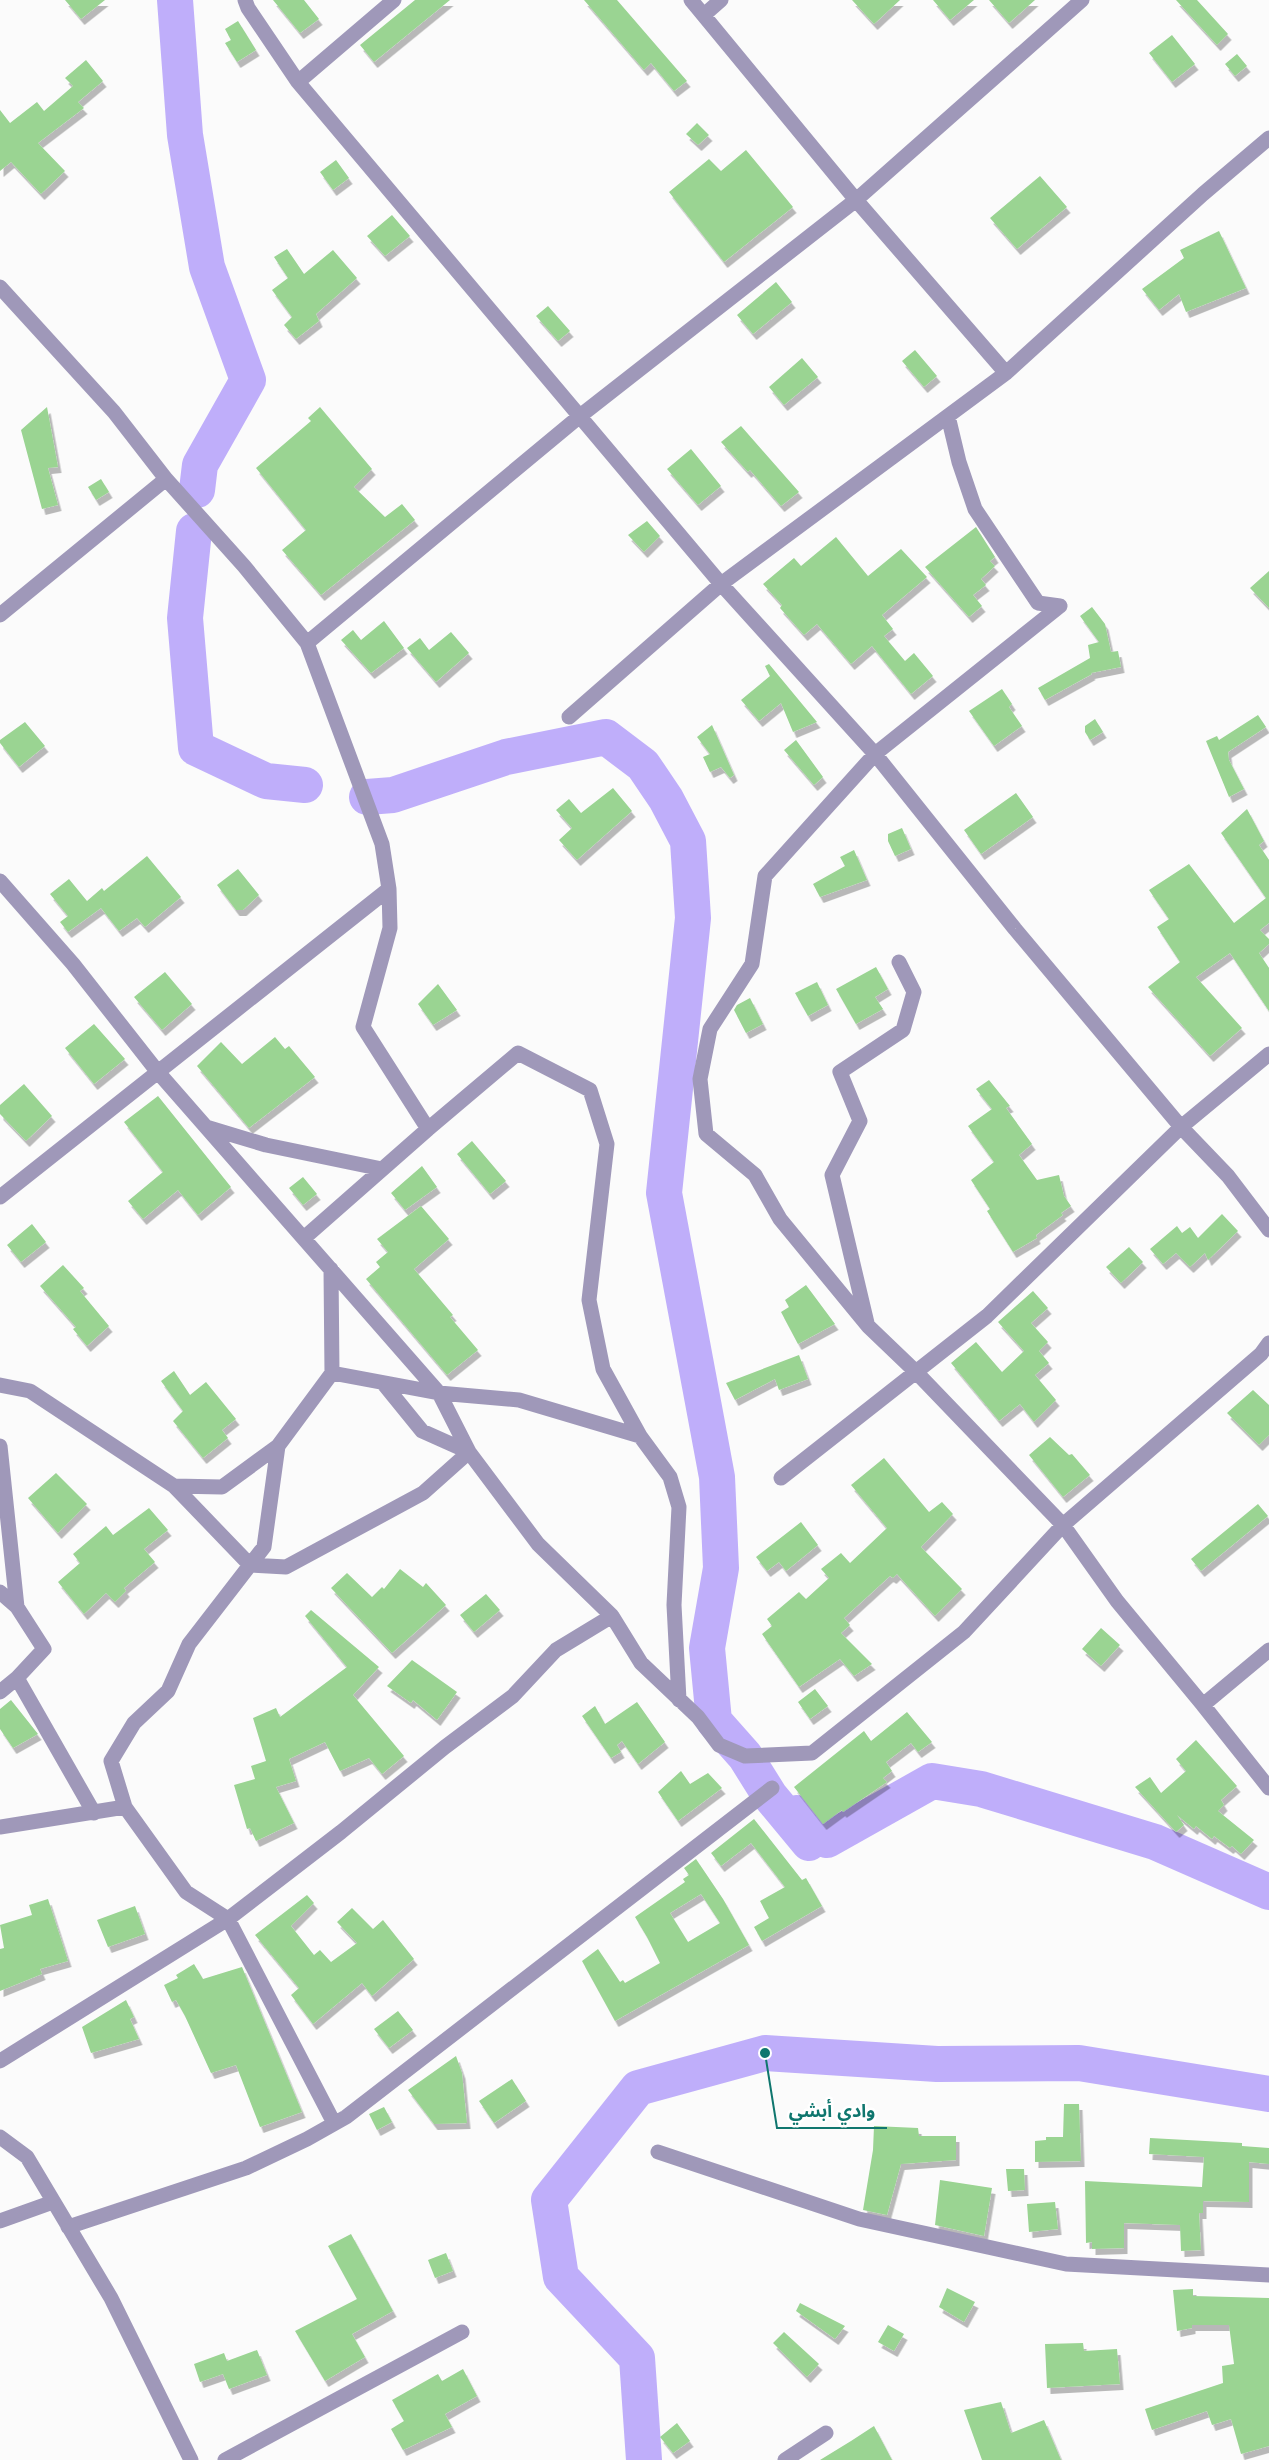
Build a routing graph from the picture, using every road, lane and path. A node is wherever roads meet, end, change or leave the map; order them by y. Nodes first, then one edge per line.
1 (245, 0) edge
2 (394, 0) edge
3 (691, 0) edge
4 (721, 0) edge
5 (1073, 3) edge
6 (704, 15) junction
7 (298, 82) junction
8 (1269, 138) edge
9 (856, 200) junction
10 (0, 287) edge
11 (1006, 374) junction
12 (580, 416) junction
13 (948, 416) junction
14 (166, 479) junction
15 (721, 584) junction
16 (0, 615) edge
17 (307, 643) junction
18 (569, 717) dead end
19 (876, 754) junction
20 (0, 881) edge
21 (389, 889) junction
22 (899, 962) dead end
23 (1269, 1054) edge
24 (157, 1071) junction
25 (206, 1127) junction
26 (1181, 1127) junction
27 (428, 1129) junction
28 (382, 1169) junction
29 (0, 1197) edge
30 (1269, 1230) edge
31 (304, 1238) junction
32 (331, 1269) junction
33 (868, 1326) junction
34 (1269, 1343) edge
35 (916, 1372) junction
36 (332, 1373) junction
37 (383, 1383) junction
38 (0, 1385) edge
39 (438, 1393) junction
40 (640, 1436) junction
41 (0, 1446) edge
42 (278, 1446) junction
43 (470, 1452) junction
44 (781, 1478) dead end
45 (174, 1486) junction
46 (1063, 1525) junction
47 (250, 1565) junction
48 (0, 1592) edge
49 (17, 1607) junction
50 (612, 1617) junction
51 (1269, 1650) edge
52 (17, 1678) junction
53 (0, 1692) edge
54 (678, 1700) junction
55 (1203, 1705) junction
56 (772, 1788) dead end
57 (1269, 1788) edge
58 (125, 1807) junction
59 (94, 1813) junction
60 (0, 1827) edge
61 (228, 1919) junction
62 (0, 2061) edge
63 (334, 2123) junction
64 (0, 2137) edge
65 (658, 2152) dead end
66 (53, 2202) junction
67 (0, 2222) edge
68 (68, 2227) junction
69 (1269, 2275) edge
70 (462, 2332) dead end
71 (825, 2433) dead end
72 (191, 2460) edge
73 (225, 2460) edge
74 (785, 2460) edge

1 - 7 street
2 - 7 street
3 - 6 street
4 - 6 street
5 - 9 street
6 - 9 street
7 - 12 street
8 - 11 street
9 - 11 street
9 - 12 street
10 - 14 street
11 - 13 street
12 - 15 street
12 - 17 street
13 - 15 street
13 - 19 street
14 - 16 street
14 - 17 street
15 - 18 street
15 - 19 street
17 - 21 street
19 - 26 street
19 - 33 street
20 - 24 street
21 - 24 street
21 - 27 street
22 - 33 street
23 - 26 street
24 - 25 street
24 - 29 street
25 - 28 street
25 - 31 street
26 - 30 street
26 - 35 street
27 - 28 street
27 - 40 street
28 - 31 street
31 - 32 street
32 - 36 street
32 - 39 street
33 - 35 street
34 - 46 street
35 - 44 street
35 - 46 street
36 - 37 street
36 - 42 street
37 - 39 street
37 - 43 street
38 - 45 street
39 - 40 street
39 - 43 street
40 - 54 street
41 - 49 street
42 - 45 street
42 - 47 street
43 - 47 street
43 - 50 street
45 - 47 street
46 - 54 street
46 - 55 street
47 - 58 street
48 - 49 street
49 - 52 street
50 - 54 street
50 - 61 street
51 - 55 street
52 - 53 street
52 - 59 street
55 - 57 street
56 - 63 street
58 - 59 street
58 - 61 street
59 - 60 street
61 - 62 street
61 - 63 street
63 - 68 street
64 - 66 street
65 - 69 street
66 - 67 street
66 - 68 street
68 - 72 street
70 - 73 street
71 - 74 street

